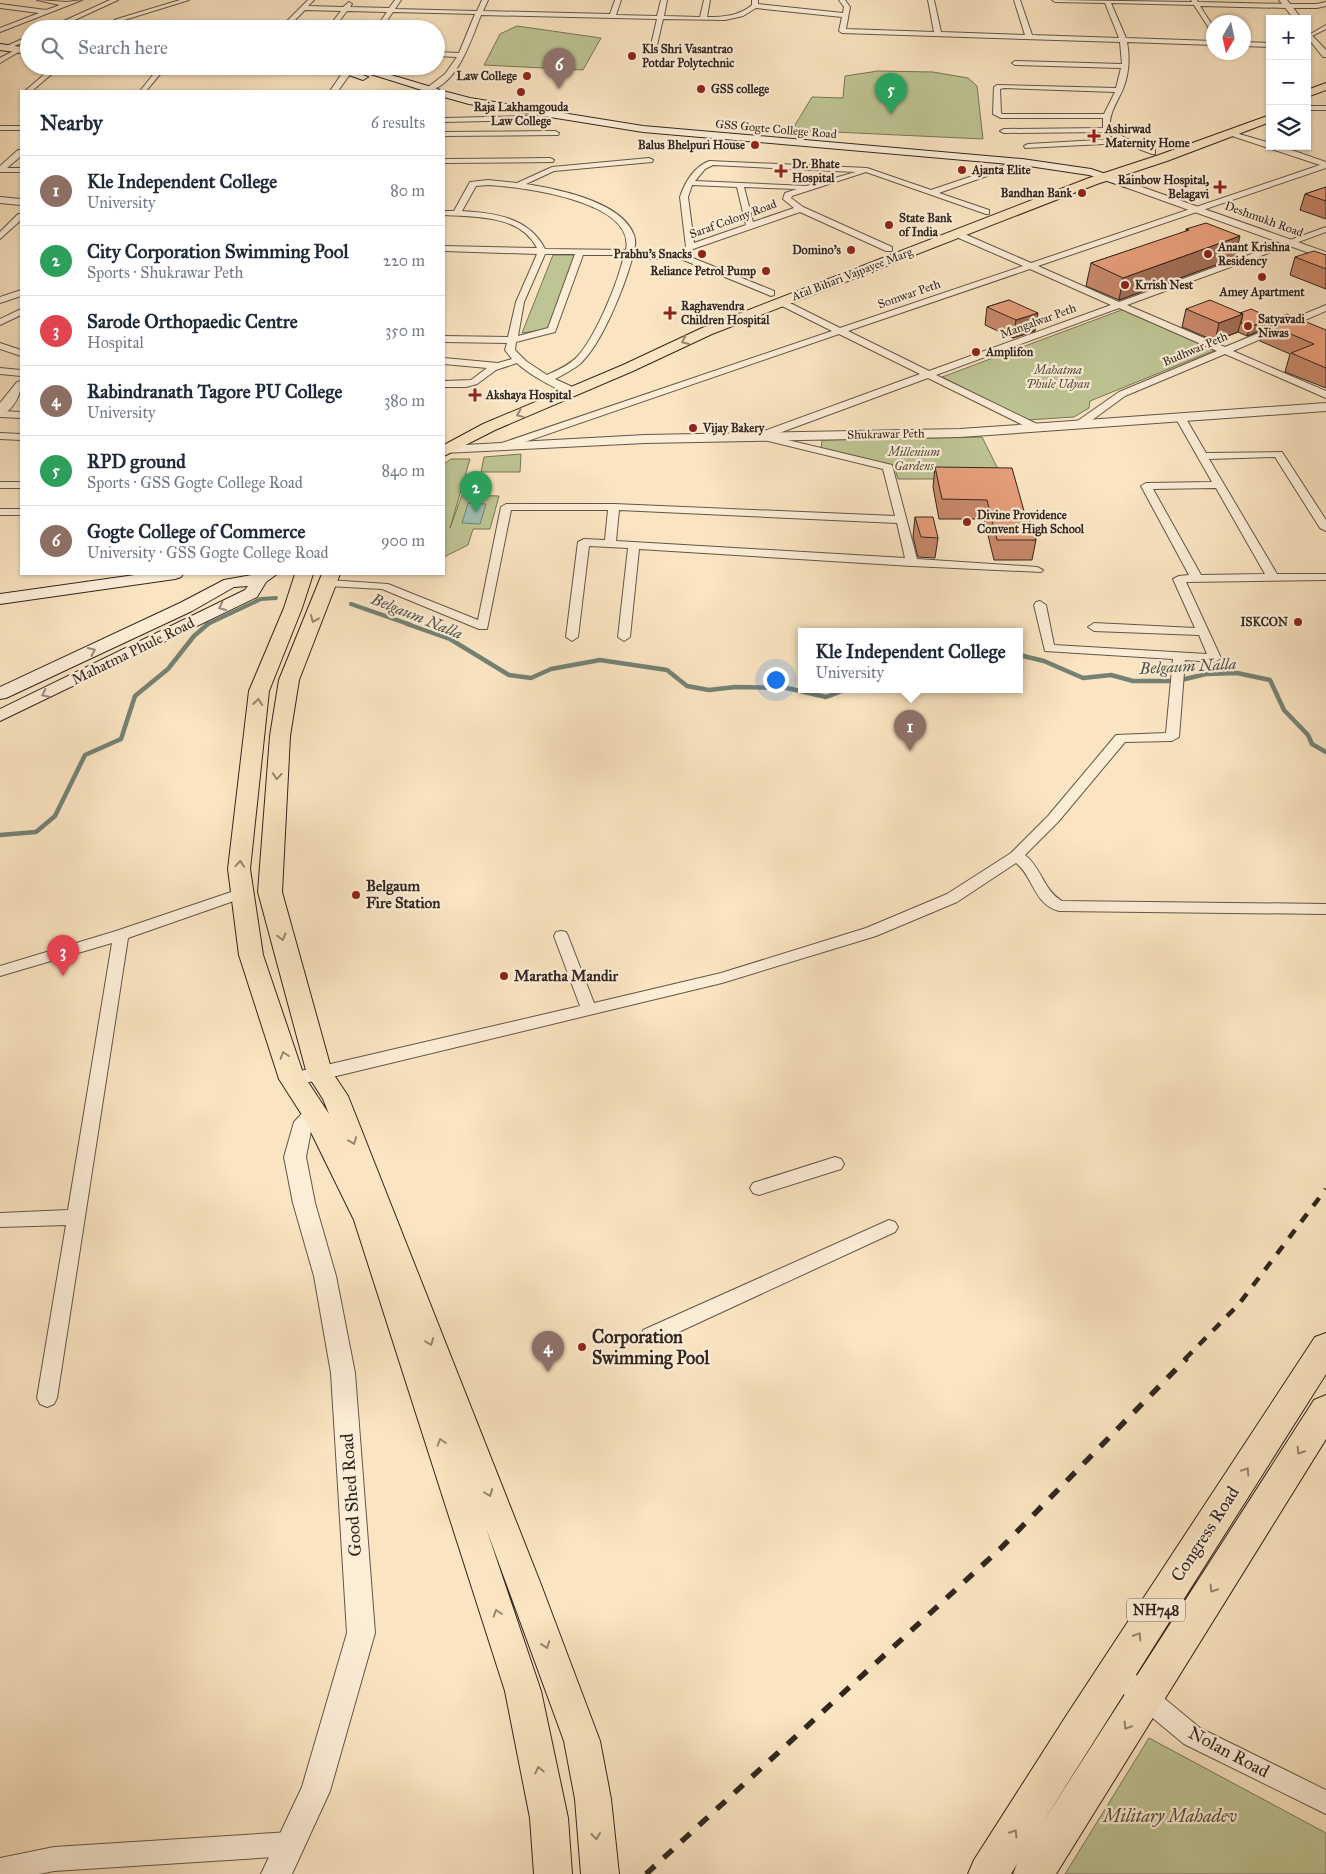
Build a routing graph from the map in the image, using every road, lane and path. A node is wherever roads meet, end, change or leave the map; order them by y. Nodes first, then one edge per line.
1 (40, 0) edge
2 (79, 0) edge
3 (115, 0) edge
4 (186, 0) edge
5 (311, 0) edge
6 (352, 0) edge
7 (398, 0) edge
8 (485, 0) edge
9 (618, 0) edge
10 (664, 0) edge
11 (707, 0) edge
12 (842, 0) edge
13 (931, 0) edge
14 (1018, 0) edge
15 (1055, 0) edge
16 (1107, 1) edge
17 (1195, 2) edge
18 (755, 3) edge
19 (1285, 3) edge
20 (68, 4) junction
21 (1326, 4) edge
22 (0, 6) edge
23 (570, 7) dead end
24 (303, 8) junction
25 (345, 9) junction
26 (390, 11) junction
27 (48, 12) junction
28 (478, 12) junction
29 (566, 14) junction
30 (845, 15) junction
31 (1295, 15) edge
32 (612, 16) junction
33 (660, 18) junction
34 (703, 19) junction
35 (26, 20) edge
36 (69, 20) edge
37 (119, 20) edge
38 (291, 20) edge
39 (337, 20) edge
40 (384, 20) edge
41 (1206, 21) edge
42 (20, 22) edge
43 (0, 24) edge
44 (13, 25) junction
45 (1326, 27) edge
46 (0, 30) edge
47 (1311, 33) edge
48 (938, 34) junction
49 (1311, 36) edge
50 (1029, 37) junction
51 (1124, 41) junction
52 (1206, 43) edge
53 (1251, 44) edge
54 (654, 45) dead end
55 (1266, 45) edge
56 (1311, 46) edge
57 (1319, 46) junction
58 (11, 50) edge
59 (445, 54) edge
60 (1326, 54) edge
61 (462, 55) junction
62 (0, 61) edge
63 (1015, 63) dead end
64 (1125, 66) junction
65 (47, 75) edge
66 (156, 75) edge
67 (345, 75) edge
68 (369, 75) edge
69 (374, 75) edge
70 (1326, 86) edge
71 (29, 90) edge
72 (144, 90) edge
73 (335, 90) edge
74 (408, 90) edge
75 (427, 90) edge
76 (431, 90) edge
77 (1120, 90) junction
78 (1311, 92) edge
79 (445, 94) edge
80 (1326, 96) edge
81 (445, 100) edge
82 (1311, 102) edge
83 (1311, 108) edge
84 (1326, 108) edge
85 (1266, 110) edge
86 (1106, 116) junction
87 (532, 118) junction
88 (445, 120) edge
89 (1266, 120) edge
90 (0, 128) edge
91 (20, 128) edge
92 (556, 128) junction
93 (1108, 130) junction
94 (1004, 131) dead end
95 (1232, 133) junction
96 (445, 134) edge
97 (1124, 141) junction
98 (553, 142) dead end
99 (1266, 144) edge
100 (1028, 146) dead end
101 (1283, 150) edge
102 (552, 151) dead end
103 (1152, 152) junction
104 (9, 154) dead end
105 (20, 154) edge
106 (550, 160) junction
107 (649, 160) dead end
108 (445, 161) edge
109 (1326, 164) edge
110 (1011, 166) junction
111 (0, 170) edge
112 (20, 170) edge
113 (552, 170) junction
114 (868, 170) junction
115 (1095, 176) junction
116 (691, 183) junction
117 (1125, 184) joint
118 (518, 185) junction
119 (740, 185) junction
120 (814, 187) junction
121 (932, 192) junction
122 (0, 200) edge
123 (20, 202) edge
124 (1197, 208) junction
125 (800, 209) junction
126 (986, 212) junction
127 (445, 213) edge
128 (457, 214) junction
129 (20, 217) edge
130 (750, 225) junction
131 (1326, 229) edge
132 (957, 234) junction
133 (0, 237) edge
134 (1289, 243) junction
135 (690, 247) junction
136 (889, 249) junction
137 (445, 250) edge
138 (542, 251) junction
139 (580, 252) junction
140 (629, 255) junction
141 (684, 256) junction
142 (1326, 256) edge
143 (1030, 266) junction
144 (20, 294) edge
145 (776, 298) junction
146 (0, 300) edge
147 (1119, 305) junction
148 (1326, 308) edge
149 (20, 312) edge
150 (0, 322) edge
151 (839, 331) junction
152 (664, 336) dead end
153 (445, 339) edge
154 (511, 340) junction
155 (0, 346) edge
156 (1223, 350) junction
157 (20, 353) edge
158 (516, 360) junction
159 (612, 360) dead end
160 (445, 361) edge
161 (499, 366) junction
162 (0, 371) edge
163 (20, 373) edge
164 (928, 375) junction
165 (554, 381) junction
166 (445, 384) edge
167 (19, 391) edge
168 (574, 391) junction
169 (1326, 397) edge
170 (1326, 407) edge
171 (1301, 409) junction
172 (0, 413) edge
173 (20, 415) edge
174 (1180, 417) junction
175 (1080, 424) junction
176 (1035, 427) junction
177 (0, 436) edge
178 (760, 436) junction
179 (20, 437) edge
180 (445, 446) edge
181 (445, 447) edge
182 (445, 447) edge
183 (500, 447) junction
184 (1203, 456) junction
185 (0, 484) edge
186 (20, 485) edge
187 (1219, 485) junction
188 (614, 507) junction
189 (0, 512) edge
190 (20, 512) edge
191 (901, 520) junction
192 (1326, 528) edge
193 (610, 543) junction
194 (634, 544) junction
195 (912, 563) junction
196 (1037, 570) dead end
197 (99, 575) edge
198 (168, 575) edge
199 (304, 575) edge
200 (264, 576) edge
201 (329, 578) edge
202 (1273, 578) junction
203 (1326, 578) edge
204 (1197, 579) junction
205 (0, 587) edge
206 (0, 599) edge
207 (1040, 605) dead end
208 (1094, 627) dead end
209 (1203, 632) junction
210 (572, 637) dead end
211 (624, 637) dead end
212 (1180, 656) junction
213 (0, 694) edge
214 (0, 716) edge
215 (1016, 856) junction
216 (243, 893) junction
217 (1326, 908) edge
218 (121, 935) junction
219 (561, 936) dead end
220 (0, 971) edge
221 (589, 1010) junction
222 (320, 1074) junction
223 (292, 1079) junction
224 (315, 1113) junction
225 (835, 1164) dead end
226 (759, 1188) dead end
227 (76, 1217) junction
228 (0, 1220) edge
229 (890, 1227) dead end
230 (650, 1336) dead end
231 (1324, 1357) edge
232 (47, 1398) dead end
233 (1326, 1410) edge
234 (1116, 1673) junction
235 (1144, 1698) junction
236 (1326, 1802) edge
237 (290, 1844) junction
238 (0, 1870) edge
239 (276, 1874) edge
240 (553, 1874) edge
241 (600, 1874) edge
242 (988, 1874) edge
243 (1033, 1874) edge

1 - 20 street
2 - 20 street
3 - 36 street
4 - 37 street
5 - 24 street
6 - 25 street
7 - 26 street
8 - 28 street
9 - 32 street
10 - 33 street
11 - 34 street
12 - 30 street
13 - 48 street
14 - 50 street
15 - 16 street
16 - 17 street
16 - 51 street
17 - 19 street
17 - 41 street
18 - 30 street
18 - 34 street
19 - 21 street
19 - 31 street
20 - 27 street
22 - 27 street
23 - 29 street
24 - 25 street
24 - 38 street
25 - 26 street
25 - 39 street
26 - 28 street
26 - 40 street
27 - 35 street
28 - 29 street
28 - 61 street
29 - 32 street
30 - 48 street
32 - 33 street
33 - 34 street
33 - 54 street
42 - 44 street
43 - 44 street
44 - 46 street
45 - 47 street
48 - 50 street
49 - 57 street
50 - 51 street
51 - 52 street
51 - 64 street
53 - 55 street
56 - 57 street
57 - 60 street
58 - 62 street
59 - 61 street
61 - 76 street
63 - 64 street
64 - 77 street
65 - 71 street
66 - 72 street
67 - 73 street
68 - 74 main road
69 - 75 main road
70 - 78 main road
77 - 86 street
77 - 86 street
79 - 115 main road, GSS Gogte College Road
80 - 82 main road
81 - 87 main road
83 - 84 street
85 - 103 main road, Atal Bihari Vajpayee Marg
86 - 93 street
87 - 88 street
87 - 92 main road
89 - 95 main road, Atal Bihari Vajpayee Marg
90 - 91 street
92 - 96 street
92 - 98 street
92 - 110 main road
93 - 94 street
93 - 97 street
95 - 99 street
95 - 115 main road, Atal Bihari Vajpayee Marg
97 - 100 street
97 - 103 street
101 - 109 street
102 - 106 street
103 - 115 main road, Atal Bihari Vajpayee Marg
104 - 105 street
105 - 111 street
106 - 108 street
106 - 113 street
107 - 113 street
109 - 124 street, Somwar Peth
110 - 115 main road
110 - 121 street
111 - 112 street
113 - 118 street
114 - 116 street
114 - 120 street, Saraf Colony Road
114 - 121 street
115 - 117 main road
115 - 126 main road, Atal Bihari Vajpayee Marg
115 - 132 main road, Atal Bihari Vajpayee Marg
116 - 119 street
116 - 135 street
117 - 124 street, Deshmukh Road
118 - 128 street
118 - 140 street
119 - 120 street
119 - 130 street
120 - 125 street, Saraf Colony Road
121 - 126 street
122 - 123 street
124 - 134 street, Deshmukh Road
124 - 143 street, Somwar Peth
125 - 130 street, Saraf Colony Road
125 - 136 street, Saraf Colony Road
126 - 136 main road, Atal Bihari Vajpayee Marg
127 - 128 street
128 - 138 street
129 - 133 street
130 - 135 street, Saraf Colony Road
131 - 134 street, Mangalwar Peth
132 - 143 street
132 - 145 main road, Atal Bihari Vajpayee Marg
134 - 142 street, Deshmukh Road
134 - 147 street, Mangalwar Peth
135 - 141 street, Saraf Colony Road
136 - 145 main road, Atal Bihari Vajpayee Marg
137 - 138 street
138 - 139 street
138 - 154 street
139 - 140 street
139 - 154 street
140 - 141 street
140 - 165 street
141 - 145 street, Saraf Colony Road
143 - 147 street
143 - 151 street, Somwar Peth
144 - 146 street
145 - 151 street, Saraf Colony Road
145 - 152 main road, Atal Bihari Vajpayee Marg
145 -> 168 main road, Atal Bihari Vajpayee Marg
147 - 156 street
147 - 164 street, Mangalwar Peth
148 - 156 street, Budhwar Peth
149 - 150 street
151 - 164 street, Saraf Colony Road
151 - 183 street, Somwar Peth
153 - 154 street
154 - 158 street
155 - 157 street
156 - 169 street
156 - 175 street, Budhwar Peth
158 - 161 street
158 - 165 street
159 - 165 main road
160 - 161 street
161 - 166 street
162 - 163 street
164 - 176 street, Saraf Colony Road
164 - 178 street, Mangalwar Peth
165 - 168 street
165 - 180 main road
167 - 172 street
168 -> 181 main road, Atal Bihari Vajpayee Marg
169 - 171 street
170 - 171 street, Shukrawar Peth
171 - 174 street, Shukrawar Peth
172 - 173 street
174 - 175 street, Shukrawar Peth
174 - 184 street
175 - 176 street, Shukrawar Peth
176 - 178 street, Shukrawar Peth
177 - 179 street
178 - 183 street, Shukrawar Peth
178 - 191 street
182 - 183 street, Shukrawar Peth
184 - 187 street
184 - 192 street
185 - 186 street
187 - 202 street
187 - 204 street
188 - 191 street
188 - 193 street
188 - 201 street
189 - 190 street
191 - 195 street
193 - 194 street
193 - 210 street
194 - 195 street
194 - 211 street
195 - 196 street
197 - 205 main road
198 - 206 main road
216 -> 199 main road
213 -> 200 main road, Mahatma Phule Road
200 -> 214 main road, Mahatma Phule Road
201 -> 222 main road
202 - 203 street
202 - 204 street
204 - 209 street
207 - 212 street
208 - 209 street
209 - 212 street
212 - 215 street
215 - 217 street
215 - 221 street
216 - 218 street
223 -> 216 main road
218 - 220 street
218 - 227 street
219 - 221 street
221 - 222 street
222 - 223 street
222 -> 241 main road
223 - 224 main road
224 - 237 street, Good Shed Road
240 -> 224 main road
225 - 226 street
227 - 228 street
227 - 232 street
229 - 230 street
234 -> 231 highway, Congress Road / NH748
233 -> 235 highway, NH748
234 - 235 street, Nolan Road
242 -> 234 highway, Congress Road / NH748
235 - 236 street, Nolan Road
235 -> 243 highway, NH748
237 - 238 street
237 - 239 street, Good Shed Road

